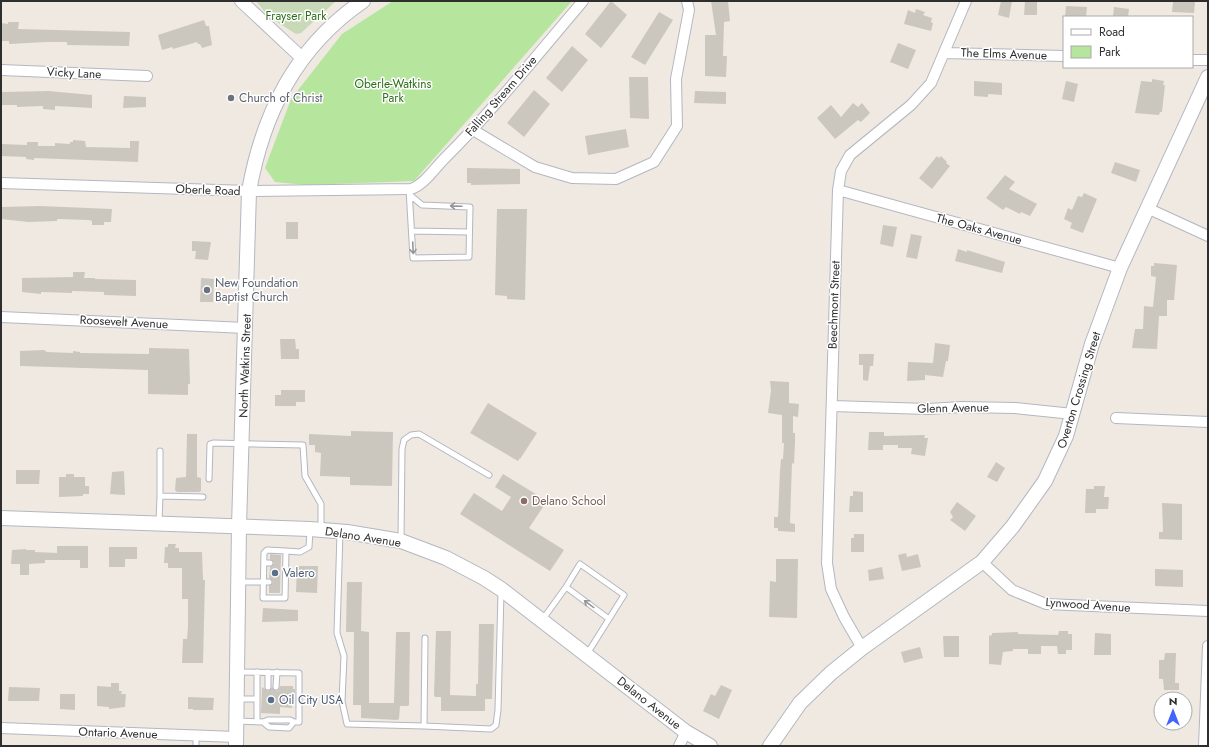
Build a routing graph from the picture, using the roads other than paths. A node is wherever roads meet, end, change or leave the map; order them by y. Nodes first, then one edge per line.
1 (241, 1) edge
2 (363, 1) edge
3 (583, 1) edge
4 (687, 1) edge
5 (966, 1) edge
6 (944, 53) junction
7 (1063, 56) edge
8 (302, 58) junction
9 (1193, 60) edge
10 (1208, 60) edge
11 (1, 70) edge
12 (147, 76) dead end
13 (1208, 76) edge
14 (473, 130) junction
15 (1, 183) edge
16 (411, 190) junction
17 (838, 190) junction
18 (249, 191) junction
19 (1147, 208) junction
20 (412, 231) junction
21 (470, 232) junction
22 (1208, 236) edge
23 (1120, 268) junction
24 (1, 317) edge
25 (246, 328) junction
26 (832, 406) junction
27 (1073, 414) junction
28 (1116, 418) dead end
29 (1208, 422) edge
30 (242, 443) junction
31 (160, 451) dead end
32 (489, 475) dead end
33 (209, 479) dead end
34 (160, 496) junction
35 (203, 497) dead end
36 (1, 518) edge
37 (159, 523) junction
38 (239, 526) junction
39 (316, 530) junction
40 (340, 531) junction
41 (401, 541) junction
42 (286, 551) junction
43 (982, 562) junction
44 (264, 563) junction
45 (270, 563) dead end
46 (238, 582) junction
47 (263, 582) junction
48 (269, 582) dead end
49 (566, 587) junction
50 (501, 589) junction
51 (1208, 611) edge
52 (609, 619) junction
53 (542, 620) junction
54 (425, 638) dead end
55 (1208, 646) edge
56 (862, 648) junction
57 (586, 654) junction
58 (237, 672) junction
59 (257, 672) junction
60 (268, 672) junction
61 (277, 672) junction
62 (268, 687) dead end
63 (276, 687) dead end
64 (236, 699) junction
65 (257, 699) junction
66 (267, 714) dead end
67 (236, 721) junction
68 (257, 721) junction
69 (266, 721) junction
70 (294, 722) junction
71 (424, 726) junction
72 (1, 728) edge
73 (686, 732) junction
74 (196, 741) edge
75 (236, 742) edge
76 (679, 746) edge
77 (710, 746) edge
78 (770, 746) edge
79 (1204, 746) edge

1 - 8 street
2 - 8 main road, North Watkins Street
3 - 14 street, Falling Stream Drive
4 - 14 street
5 - 6 street, Beechmont Street
6 - 7 street, The Elms Avenue
6 - 17 street, Beechmont Street
8 - 18 main road, North Watkins Street
9 - 10 street
11 - 12 street, Vicky Lane
13 - 19 main road, Overton Crossing Street
14 - 16 street, Falling Stream Drive
15 - 18 street, Oberle Road
16 - 18 street, Oberle Road
16 - 20 lane
21 -> 16 lane
17 - 23 street, The Oaks Avenue
17 - 26 street, Beechmont Street
18 - 25 main road, North Watkins Street
19 - 22 street
19 - 23 main road, Overton Crossing Street
20 - 21 lane
20 -> 21 lane
23 - 27 main road, Overton Crossing Street
24 - 25 street, Roosevelt Avenue
25 - 30 main road, North Watkins Street
26 - 27 street, Glenn Avenue
26 - 56 street, Beechmont Street
27 - 43 main road, Overton Crossing Street
28 - 29 street
30 - 33 lane
30 - 38 main road, North Watkins Street
30 - 39 lane
31 - 34 lane
32 - 41 lane
34 - 35 lane
34 - 37 lane
36 - 37 main road, Delano Avenue
37 - 38 main road, Delano Avenue
38 - 39 main road, Delano Avenue
38 - 46 main road, North Watkins Street
39 - 40 main road, Delano Avenue
39 - 42 lane
40 - 41 main road, Delano Avenue
40 - 71 lane
41 - 50 main road, Delano Avenue
42 - 44 lane
42 - 47 lane
43 - 51 street, Lynwood Avenue
43 - 56 main road, Overton Crossing Street
44 - 45 lane
44 - 47 lane
46 - 47 lane
46 - 58 main road, North Watkins Street
47 - 48 lane
52 -> 49 lane
49 - 52 lane
49 - 53 lane
50 - 53 main road, Delano Avenue
50 - 71 lane
52 - 57 lane
53 - 57 main road, Delano Avenue
54 - 71 lane
55 - 79 street
56 - 78 main road, Overton Crossing Street
57 - 73 main road, Delano Avenue
58 - 59 lane
58 - 64 main road, North Watkins Street
59 - 60 lane
59 - 65 lane
60 - 61 lane
60 - 62 lane
61 - 63 lane
61 - 70 lane
64 - 65 lane
64 - 67 main road, North Watkins Street
65 - 68 lane
66 - 69 lane
67 - 68 lane
67 - 75 main road, North Watkins Street
68 - 69 lane
69 - 70 lane
69 - 70 lane
72 - 74 street, Ontario Avenue
73 - 76 street
73 - 77 main road, Delano Avenue
74 - 75 street, Ontario Avenue

